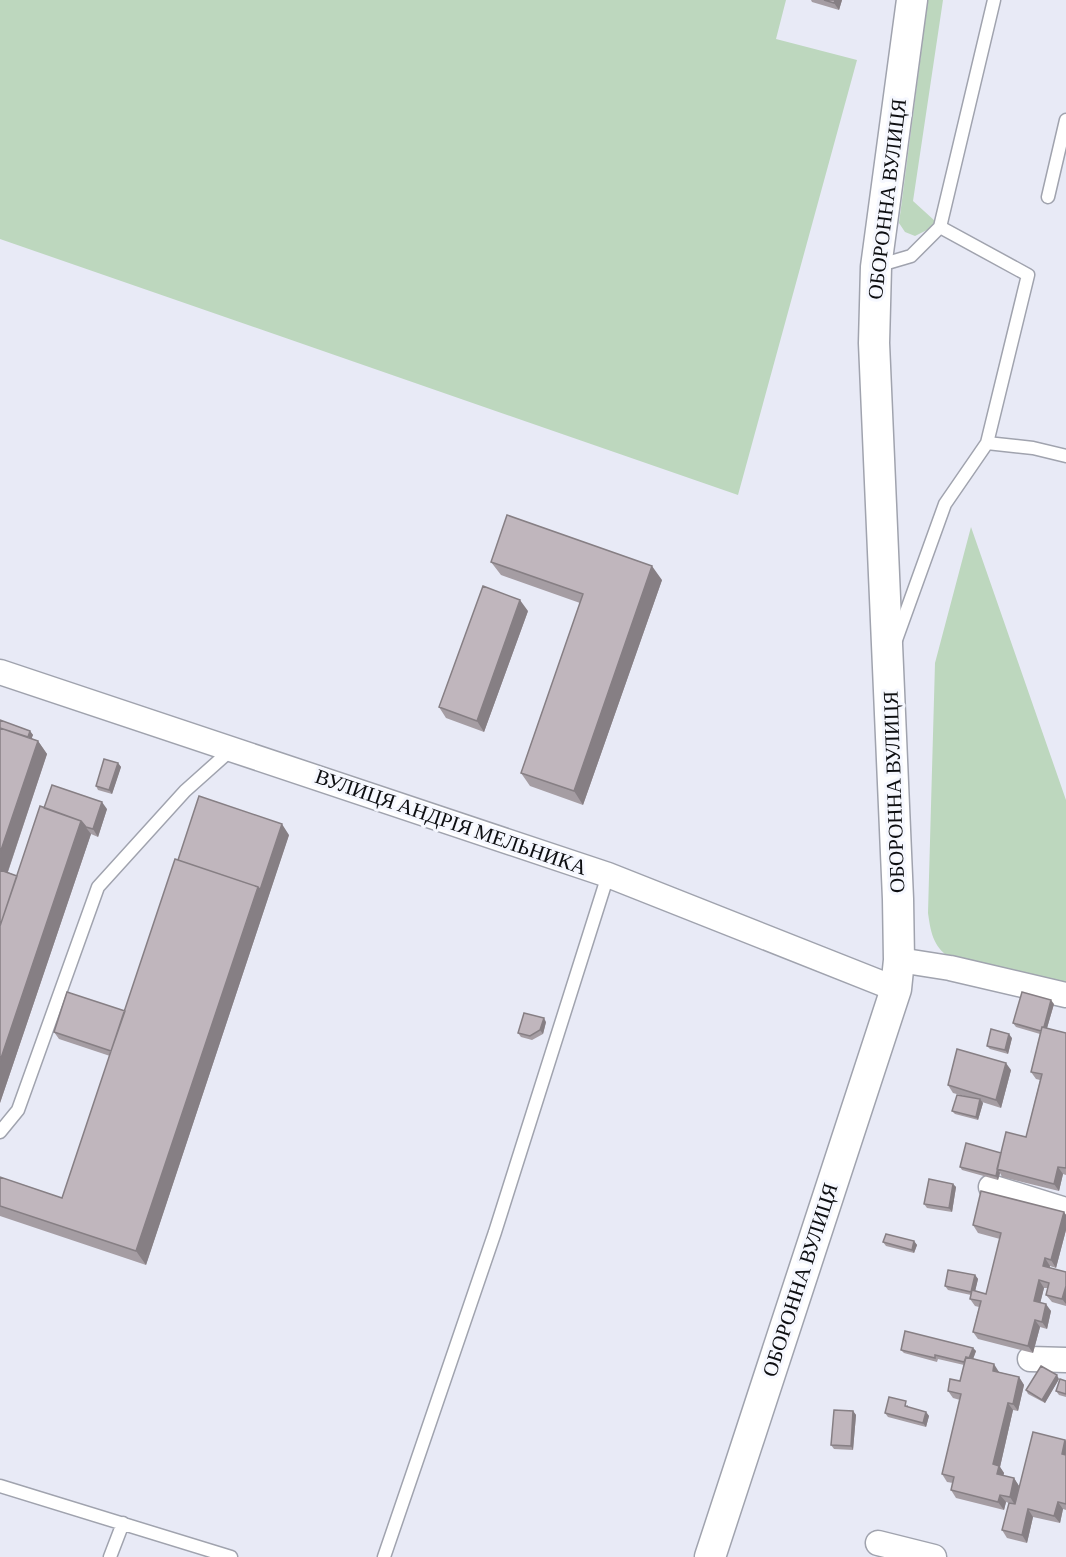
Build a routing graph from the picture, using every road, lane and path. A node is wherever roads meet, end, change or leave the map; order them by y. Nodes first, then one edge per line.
1 (912, 0) edge
2 (994, 0) edge
3 (1066, 120) edge
4 (1048, 197) dead end
5 (940, 227) junction
6 (876, 267) junction
7 (987, 443) junction
8 (1066, 456) edge
9 (889, 661) junction
10 (0, 672) edge
11 (233, 748) junction
12 (608, 875) junction
13 (897, 975) junction
14 (1066, 995) edge
15 (0, 1132) edge
16 (991, 1187) dead end
17 (1066, 1210) edge
18 (1030, 1359) edge
19 (1066, 1360) edge
20 (0, 1486) edge
21 (123, 1523) junction
22 (878, 1544) dead end
23 (110, 1557) edge
24 (231, 1557) edge
25 (384, 1557) edge
26 (710, 1557) edge
27 (934, 1557) edge

1 - 6 street, ОБОРОННА ВУЛИЦЯ
2 - 5 lane
3 - 4 lane
5 - 6 lane
5 - 7 lane
6 - 9 street, ОБОРОННА ВУЛИЦЯ
7 - 8 lane
7 - 9 lane
9 - 13 street, ОБОРОННА ВУЛИЦЯ
10 - 11 street, ВУЛИЦЯ АНДРІЯ МЕЛЬНИКА
11 - 12 street, ВУЛИЦЯ АНДРІЯ МЕЛЬНИКА
11 - 15 lane
12 - 13 street, ВУЛИЦЯ АНДРІЯ МЕЛЬНИКА
12 - 25 lane
13 - 14 street, ВУЛИЦЯ АНДРІЯ МЕЛЬНИКА
13 - 26 street, ОБОРОННА ВУЛИЦЯ
16 - 17 street
18 - 19 street
20 - 21 lane
21 - 23 lane
21 - 24 lane
22 - 27 street

